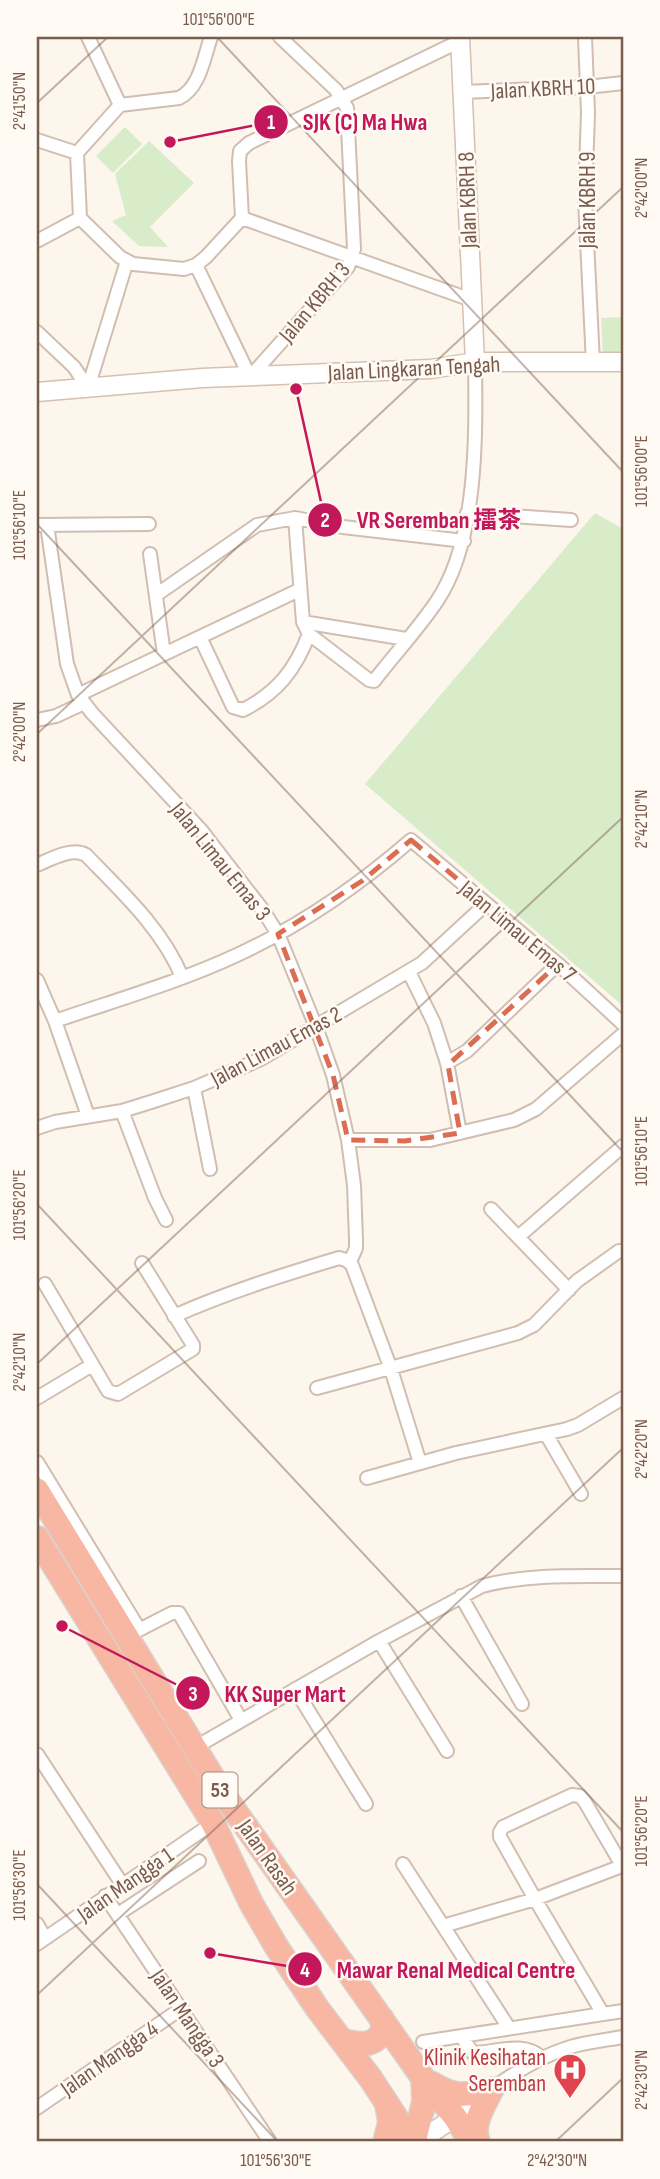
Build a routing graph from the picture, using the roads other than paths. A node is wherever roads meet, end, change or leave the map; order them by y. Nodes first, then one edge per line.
1 (88, 37) edge
2 (211, 37) edge
3 (280, 37) edge
4 (584, 37) edge
5 (458, 38) edge
6 (623, 83) edge
7 (587, 87) junction
8 (463, 92) junction
9 (342, 99) junction
10 (120, 106) junction
11 (37, 140) edge
12 (77, 153) junction
13 (80, 218) junction
14 (242, 218) junction
15 (37, 241) edge
16 (352, 256) junction
17 (127, 261) junction
18 (196, 265) junction
19 (471, 302) junction
20 (471, 323) junction
21 (37, 332) edge
22 (475, 362) junction
23 (623, 362) edge
24 (593, 363) junction
25 (431, 369) junction
26 (250, 377) junction
27 (88, 388) junction
28 (37, 392) edge
29 (467, 513) junction
30 (295, 518) junction
31 (571, 520) dead end
32 (149, 524) dead end
33 (42, 525) edge
34 (464, 541) junction
35 (150, 554) dead end
36 (299, 590) junction
37 (156, 595) junction
38 (303, 622) junction
39 (309, 634) junction
40 (200, 637) junction
41 (406, 639) junction
42 (164, 654) junction
43 (81, 699) junction
44 (37, 720) edge
45 (37, 865) edge
46 (486, 904) junction
47 (278, 934) junction
48 (558, 964) junction
49 (409, 972) junction
50 (182, 977) junction
51 (37, 980) edge
52 (55, 1021) junction
53 (623, 1024) edge
54 (316, 1027) junction
55 (623, 1034) edge
56 (447, 1063) junction
57 (194, 1088) junction
58 (122, 1111) junction
59 (88, 1116) junction
60 (37, 1128) edge
61 (460, 1133) junction
62 (348, 1140) junction
63 (623, 1146) edge
64 (209, 1169) dead end
65 (491, 1209) dead end
66 (166, 1220) dead end
67 (518, 1237) junction
68 (620, 1251) dead end
69 (350, 1262) junction
70 (142, 1263) dead end
71 (45, 1284) dead end
72 (569, 1290) junction
73 (174, 1316) junction
74 (92, 1365) junction
75 (391, 1369) junction
76 (317, 1388) dead end
77 (37, 1398) edge
78 (623, 1398) edge
79 (546, 1434) junction
80 (37, 1462) edge
81 (420, 1463) junction
82 (367, 1478) dead end
83 (37, 1490) edge
84 (581, 1494) dead end
85 (38, 1543) edge
86 (623, 1576) edge
87 (461, 1596) junction
88 (133, 1633) junction
89 (379, 1641) junction
90 (295, 1689) junction
91 (523, 1704) dead end
92 (241, 1720) junction
93 (194, 1748) junction
94 (447, 1751) dead end
95 (37, 1754) edge
96 (366, 1804) dead end
97 (212, 1823) junction
98 (200, 1861) dead end
99 (403, 1864) dead end
100 (623, 1866) edge
101 (122, 1884) junction
102 (105, 1896) junction
103 (535, 1899) junction
104 (118, 1914) junction
105 (37, 1924) edge
106 (443, 1926) junction
107 (41, 1941) edge
108 (181, 2008) junction
109 (623, 2011) edge
110 (603, 2014) junction
111 (382, 2019) junction
112 (509, 2028) junction
113 (461, 2036) junction
114 (623, 2037) edge
115 (344, 2041) junction
116 (423, 2042) dead end
117 (542, 2058) junction
118 (423, 2078) junction
119 (492, 2089) junction
120 (387, 2105) junction
121 (37, 2108) edge
122 (455, 2117) junction
123 (270, 2142) edge
124 (385, 2142) edge
125 (415, 2142) edge
126 (448, 2142) edge
127 (471, 2142) edge
128 (478, 2142) edge

1 - 10 street
2 - 10 street
3 - 9 street
4 - 7 street, Jalan KBRH 9
5 - 8 street, Jalan KBRH 8
5 - 9 street
6 - 7 street, Jalan KBRH 10
7 - 8 street, Jalan KBRH 10
7 - 24 street, Jalan KBRH 9
8 - 19 street, Jalan KBRH 8
9 - 14 street
9 - 16 street, Jalan KBRH 3
10 - 12 street
11 - 12 street
12 - 13 street
13 - 15 street
13 - 17 street
14 - 16 street
14 - 18 street
16 - 19 street
16 - 26 street, Jalan KBRH 3
17 - 18 street
17 - 27 street
18 - 26 street
19 - 20 street, Jalan KBRH 8
20 - 22 street, Jalan KBRH 8
20 - 25 street
21 - 27 street
22 - 24 street, Jalan Lingkaran Tengah
22 - 25 street, Jalan Lingkaran Tengah
22 - 29 street
23 - 24 street, Jalan Lingkaran Tengah
25 - 26 street, Jalan Lingkaran Tengah
26 - 27 street, Jalan Lingkaran Tengah
27 - 28 street, Jalan Lingkaran Tengah
29 - 31 street
29 - 34 street
30 - 34 street
30 - 36 street
30 - 37 street
32 - 33 street
33 - 43 street, Jalan Limau Emas 3
34 - 41 street
35 - 37 street
36 - 38 street
36 - 40 street
37 - 42 street
38 - 39 street
38 - 41 street
39 - 40 street
39 - 41 street
40 - 42 street
42 - 43 street
43 - 44 street
43 - 47 street, Jalan Limau Emas 3
45 - 50 street
46 - 47 street, Jalan Limau Emas 7
46 - 48 street, Jalan Limau Emas 7
46 - 49 street, Jalan Limau Emas 2
47 - 50 street
47 - 54 street, Jalan Limau Emas 3
48 - 53 street, Jalan Limau Emas 7
48 - 56 street
49 - 54 street, Jalan Limau Emas 2
49 - 56 street
50 - 52 street
51 - 52 street
52 - 59 street
54 - 57 street, Jalan Limau Emas 2
54 - 62 street, Jalan Limau Emas 3
55 - 61 street
56 - 61 street
57 - 58 street, Jalan Limau Emas 2
57 - 64 street
58 - 59 street, Jalan Limau Emas 2
58 - 66 street
59 - 60 street, Jalan Limau Emas 2
61 - 62 street
62 - 69 street, Jalan Limau Emas 3
63 - 67 street
65 - 67 street
67 - 72 street
68 - 72 street
69 - 73 street
69 - 75 street
70 - 73 street
71 - 74 street
72 - 75 street
73 - 74 street
74 - 77 street
75 - 76 street
75 - 81 street
78 - 79 street
79 - 81 street
79 - 84 street
80 - 88 street
81 - 82 street
83 - 88 highway, Jalan Rasah / 53
85 - 97 highway, Jalan Rasah / 53
86 - 87 street
87 - 89 street
87 - 91 street
88 - 92 street
88 - 93 highway, Jalan Rasah / 53
89 - 90 street
89 - 94 street
90 - 92 street
90 - 96 street
92 - 93 street
93 - 111 highway, Jalan Rasah / 53
95 - 101 street
97 - 101 street, Jalan Mangga 1
97 - 115 highway, Jalan Rasah / 53
98 - 104 street
99 - 106 street
100 - 103 street
100 - 103 street
101 - 102 street, Jalan Mangga 1
102 - 104 street, Jalan Mangga 3
102 - 107 street, Jalan Mangga 1
103 - 106 street
103 - 110 street
104 - 108 street, Jalan Mangga 3
105 - 107 street
106 - 112 street
108 - 121 street, Jalan Mangga 4
108 - 123 street, Jalan Mangga 3
109 - 110 street
110 - 112 street
111 - 115 highway
111 - 118 highway, Jalan Rasah / 53
112 - 113 street
113 - 116 street
113 - 117 street
114 - 117 street
115 - 120 highway, Jalan Rasah / 53
117 - 119 street
118 - 119 highway
118 - 122 highway, Jalan Rasah / 53
118 - 125 highway
119 - 122 street
119 - 128 highway
120 - 124 highway
120 - 125 highway, Jalan Rasah / 53
122 - 125 street
122 - 126 highway
122 - 127 highway, Jalan Rasah / 53

